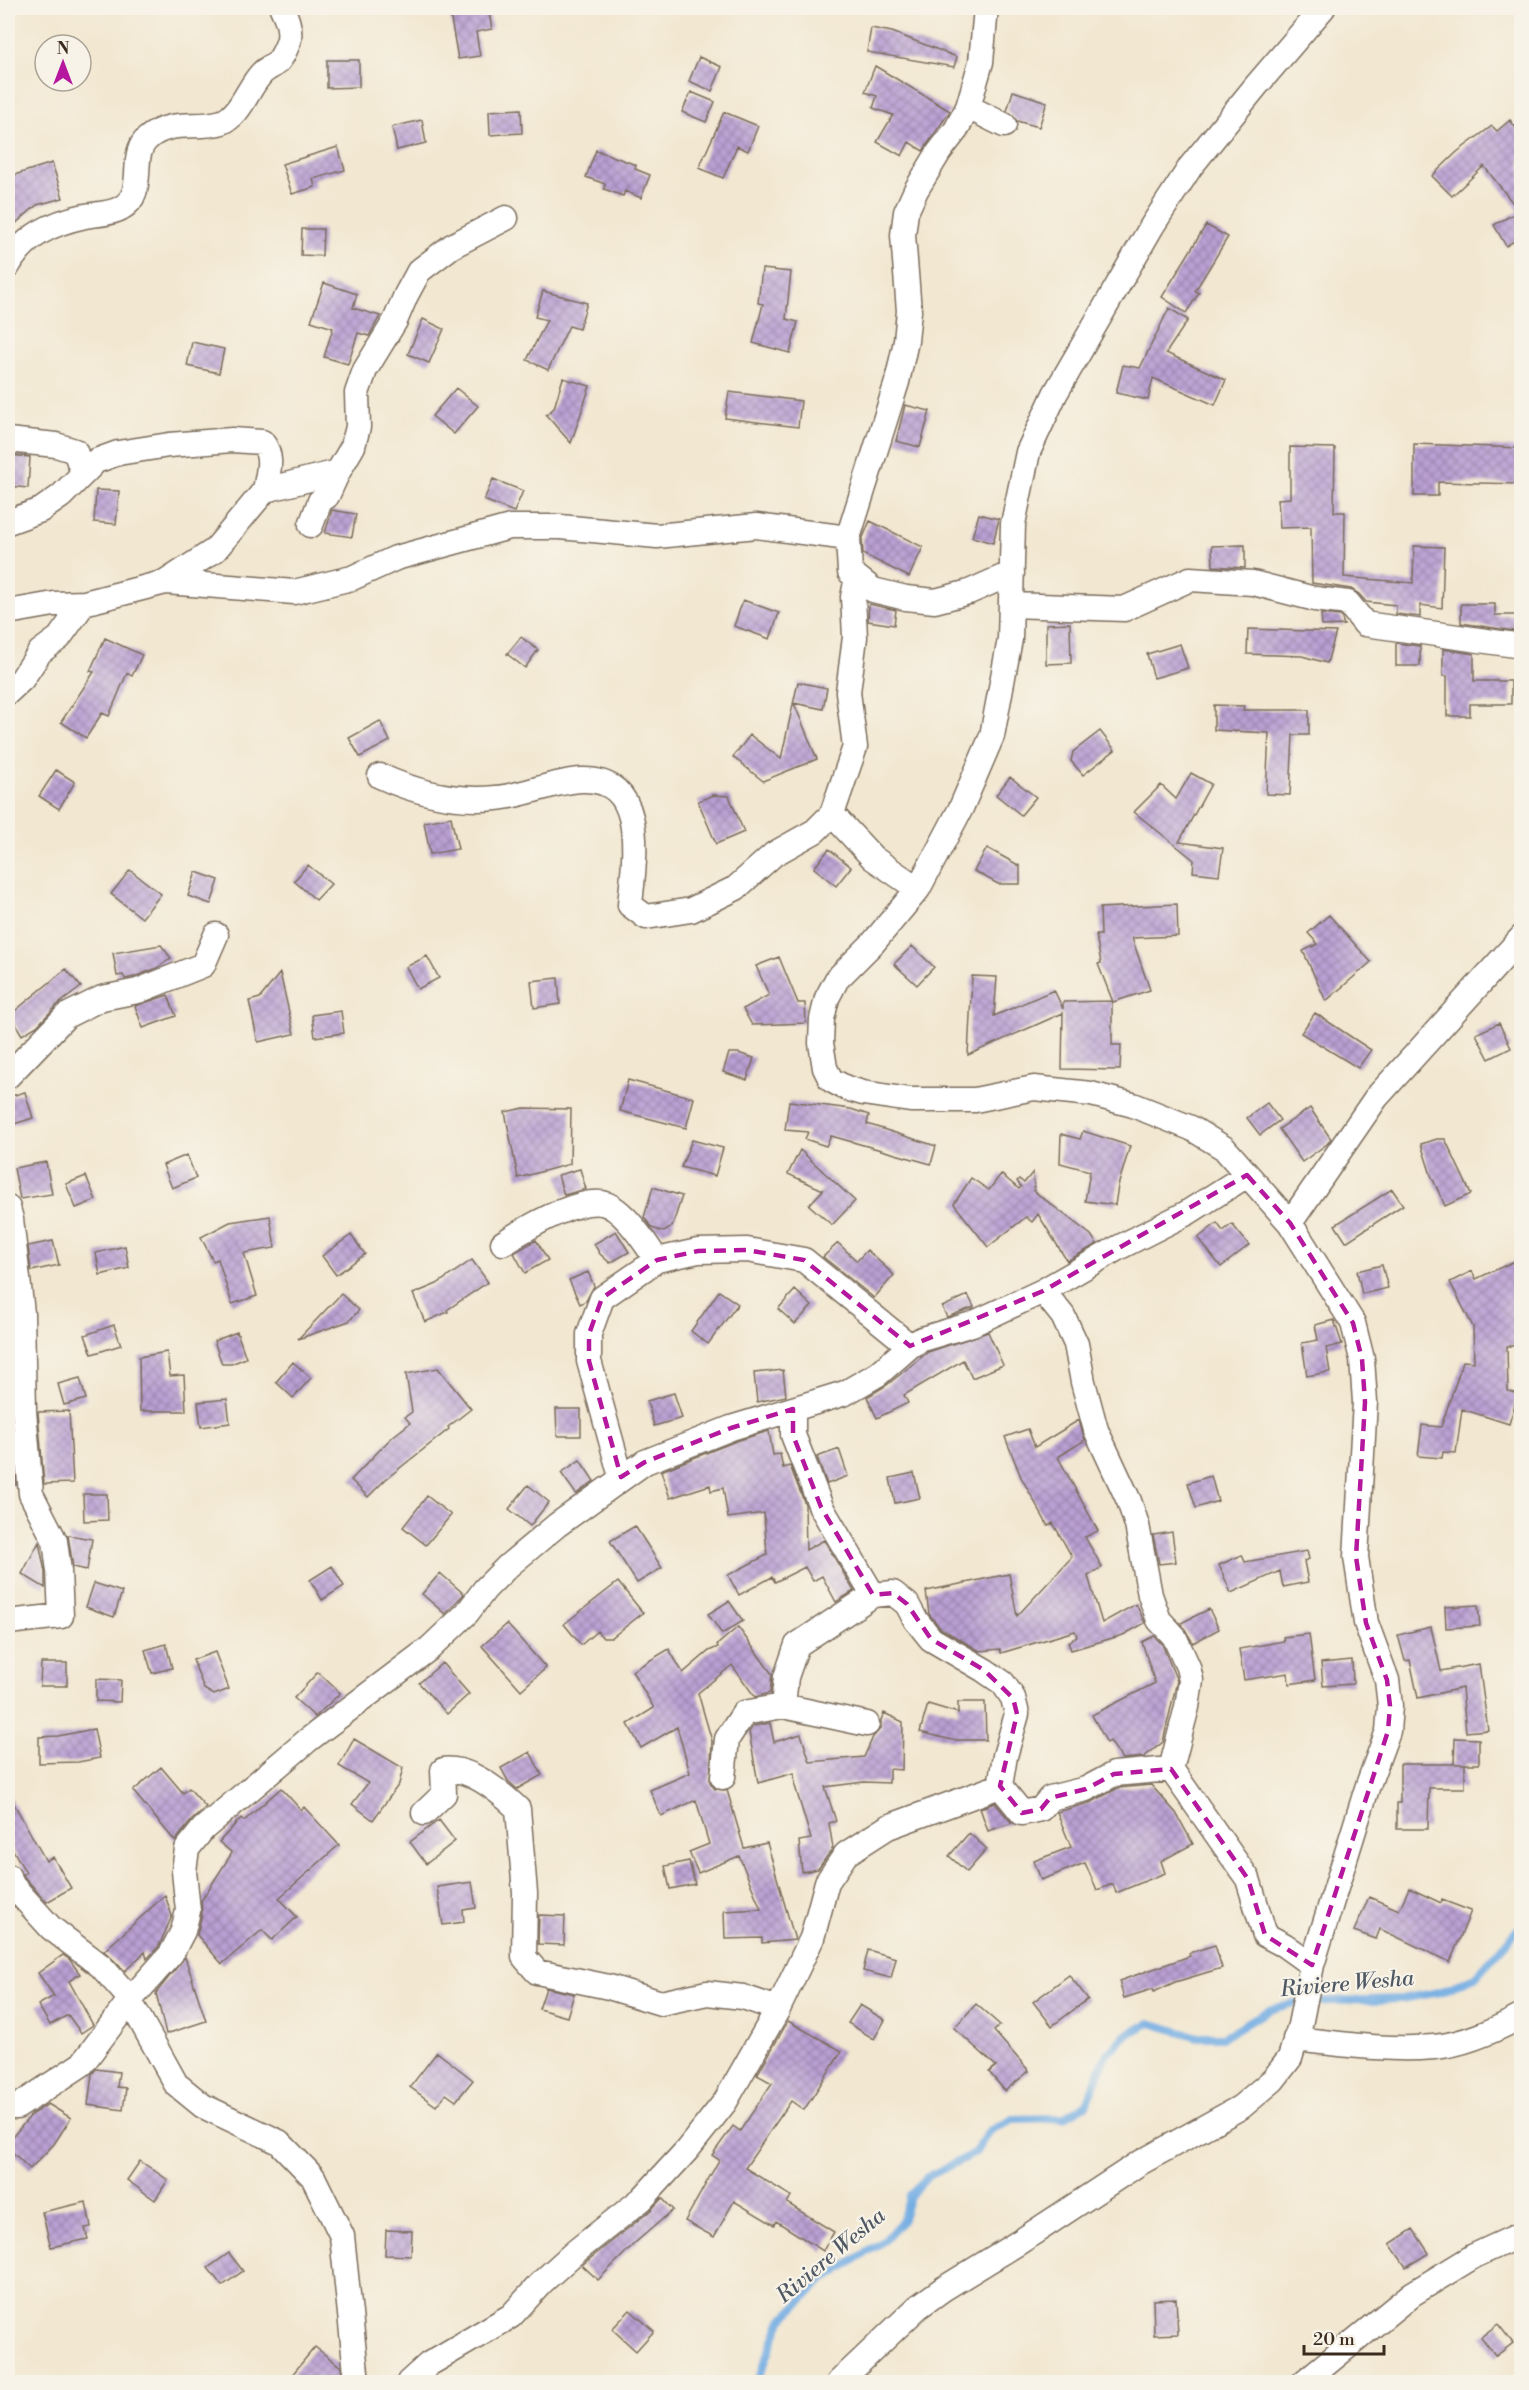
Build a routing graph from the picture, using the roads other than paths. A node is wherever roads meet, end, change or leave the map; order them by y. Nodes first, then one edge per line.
1 (282, 8) edge
2 (986, 8) edge
3 (1323, 8) edge
4 (968, 107) junction
5 (1004, 125) dead end
6 (506, 218) dead end
7 (8, 266) edge
8 (8, 440) edge
9 (338, 472) junction
10 (83, 473) junction
11 (265, 490) junction
12 (8, 522) edge
13 (311, 525) dead end
14 (848, 538) junction
15 (1012, 573) junction
16 (857, 578) junction
17 (166, 582) junction
18 (84, 603) junction
19 (1011, 606) junction
20 (8, 612) edge
21 (1521, 646) edge
22 (8, 692) edge
23 (380, 776) dead end
24 (832, 814) junction
25 (918, 889) junction
26 (216, 934) dead end
27 (1521, 937) edge
28 (8, 1076) edge
29 (1247, 1175) junction
30 (8, 1208) edge
31 (1290, 1223) junction
32 (503, 1243) dead end
33 (657, 1260) junction
34 (1043, 1291) junction
35 (910, 1346) junction
36 (793, 1409) junction
37 (621, 1477) junction
38 (873, 1595) junction
39 (8, 1622) edge
40 (783, 1706) junction
41 (867, 1724) dead end
42 (1171, 1769) junction
43 (723, 1777) dead end
44 (1000, 1786) junction
45 (424, 1813) dead end
46 (8, 1876) edge
47 (1310, 1976) junction
48 (130, 2000) junction
49 (778, 2009) junction
50 (1521, 2016) edge
51 (1298, 2032) junction
52 (11, 2112) edge
53 (1521, 2234) edge
54 (357, 2382) edge
55 (409, 2382) edge
56 (839, 2382) edge
57 (1304, 2382) edge

1 - 7 street
2 - 4 street
3 - 15 street
4 - 5 street
4 - 14 street
6 - 9 street
8 - 10 street
9 - 11 street
9 - 13 street
10 - 11 street
10 - 12 street
11 - 17 street
14 - 16 street
14 - 17 street
15 - 16 street
15 - 19 street
16 - 24 street
17 - 18 street
18 - 20 street
18 - 22 street
19 - 21 street
19 - 25 street
23 - 24 street
24 - 25 street
25 - 29 street
26 - 28 street
27 - 31 street
29 - 31 street
29 - 34 street
30 - 39 street
31 - 47 street
32 - 33 street
33 - 35 street
33 - 37 street
34 - 35 street
34 - 42 street
35 - 36 street
36 - 37 street
36 - 38 street
37 - 48 street
38 - 40 street
38 - 44 street
40 - 41 street
40 - 43 street
42 - 44 street
42 - 47 street
44 - 49 street
45 - 49 street
46 - 48 street
47 - 51 street
48 - 52 street
48 - 54 street
49 - 55 street
50 - 51 street
51 - 56 street
53 - 57 street

